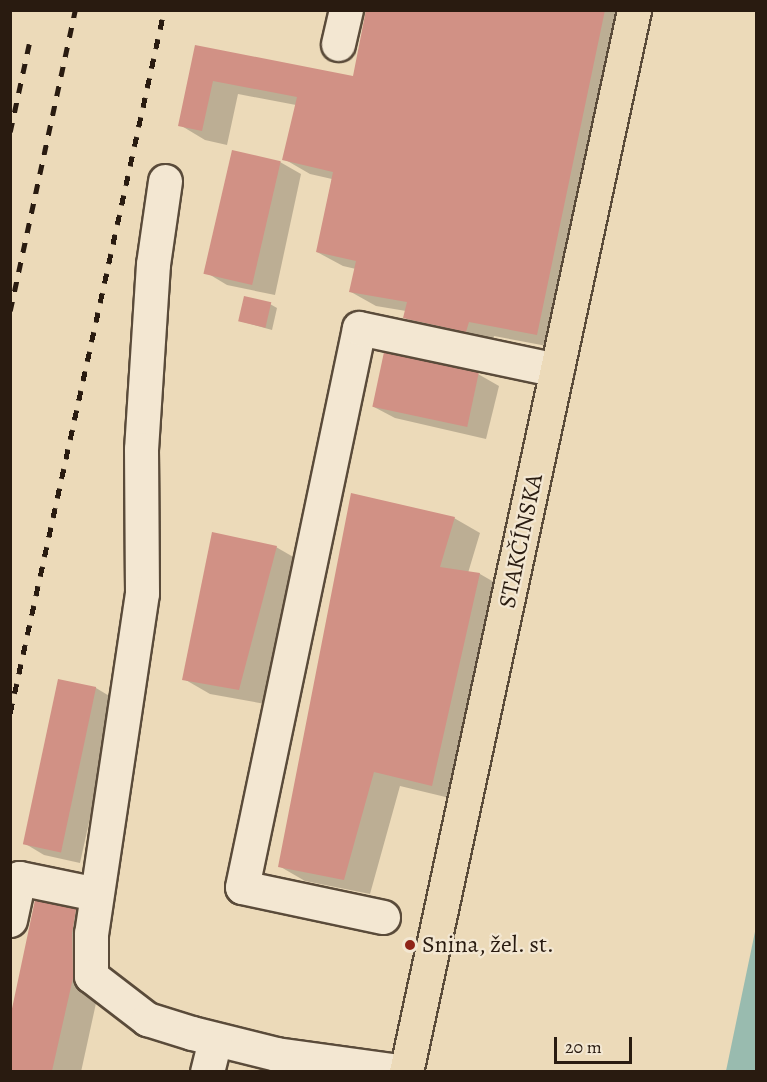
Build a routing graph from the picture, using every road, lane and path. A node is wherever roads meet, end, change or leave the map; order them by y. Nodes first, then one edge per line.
1 (346, 10) edge
2 (634, 10) edge
3 (338, 44) dead end
4 (165, 181) dead end
5 (557, 370) junction
6 (96, 894) junction
7 (382, 917) dead end
8 (10, 920) edge
9 (214, 1040) junction
10 (207, 1071) edge
11 (406, 1071) edge

1 - 3 lane
2 - 5 main road, STAKČÍNSKA
4 - 6 lane
5 - 7 lane
5 - 11 main road, STAKČÍNSKA
6 - 8 lane
6 - 9 lane
9 - 10 lane
9 - 11 lane

